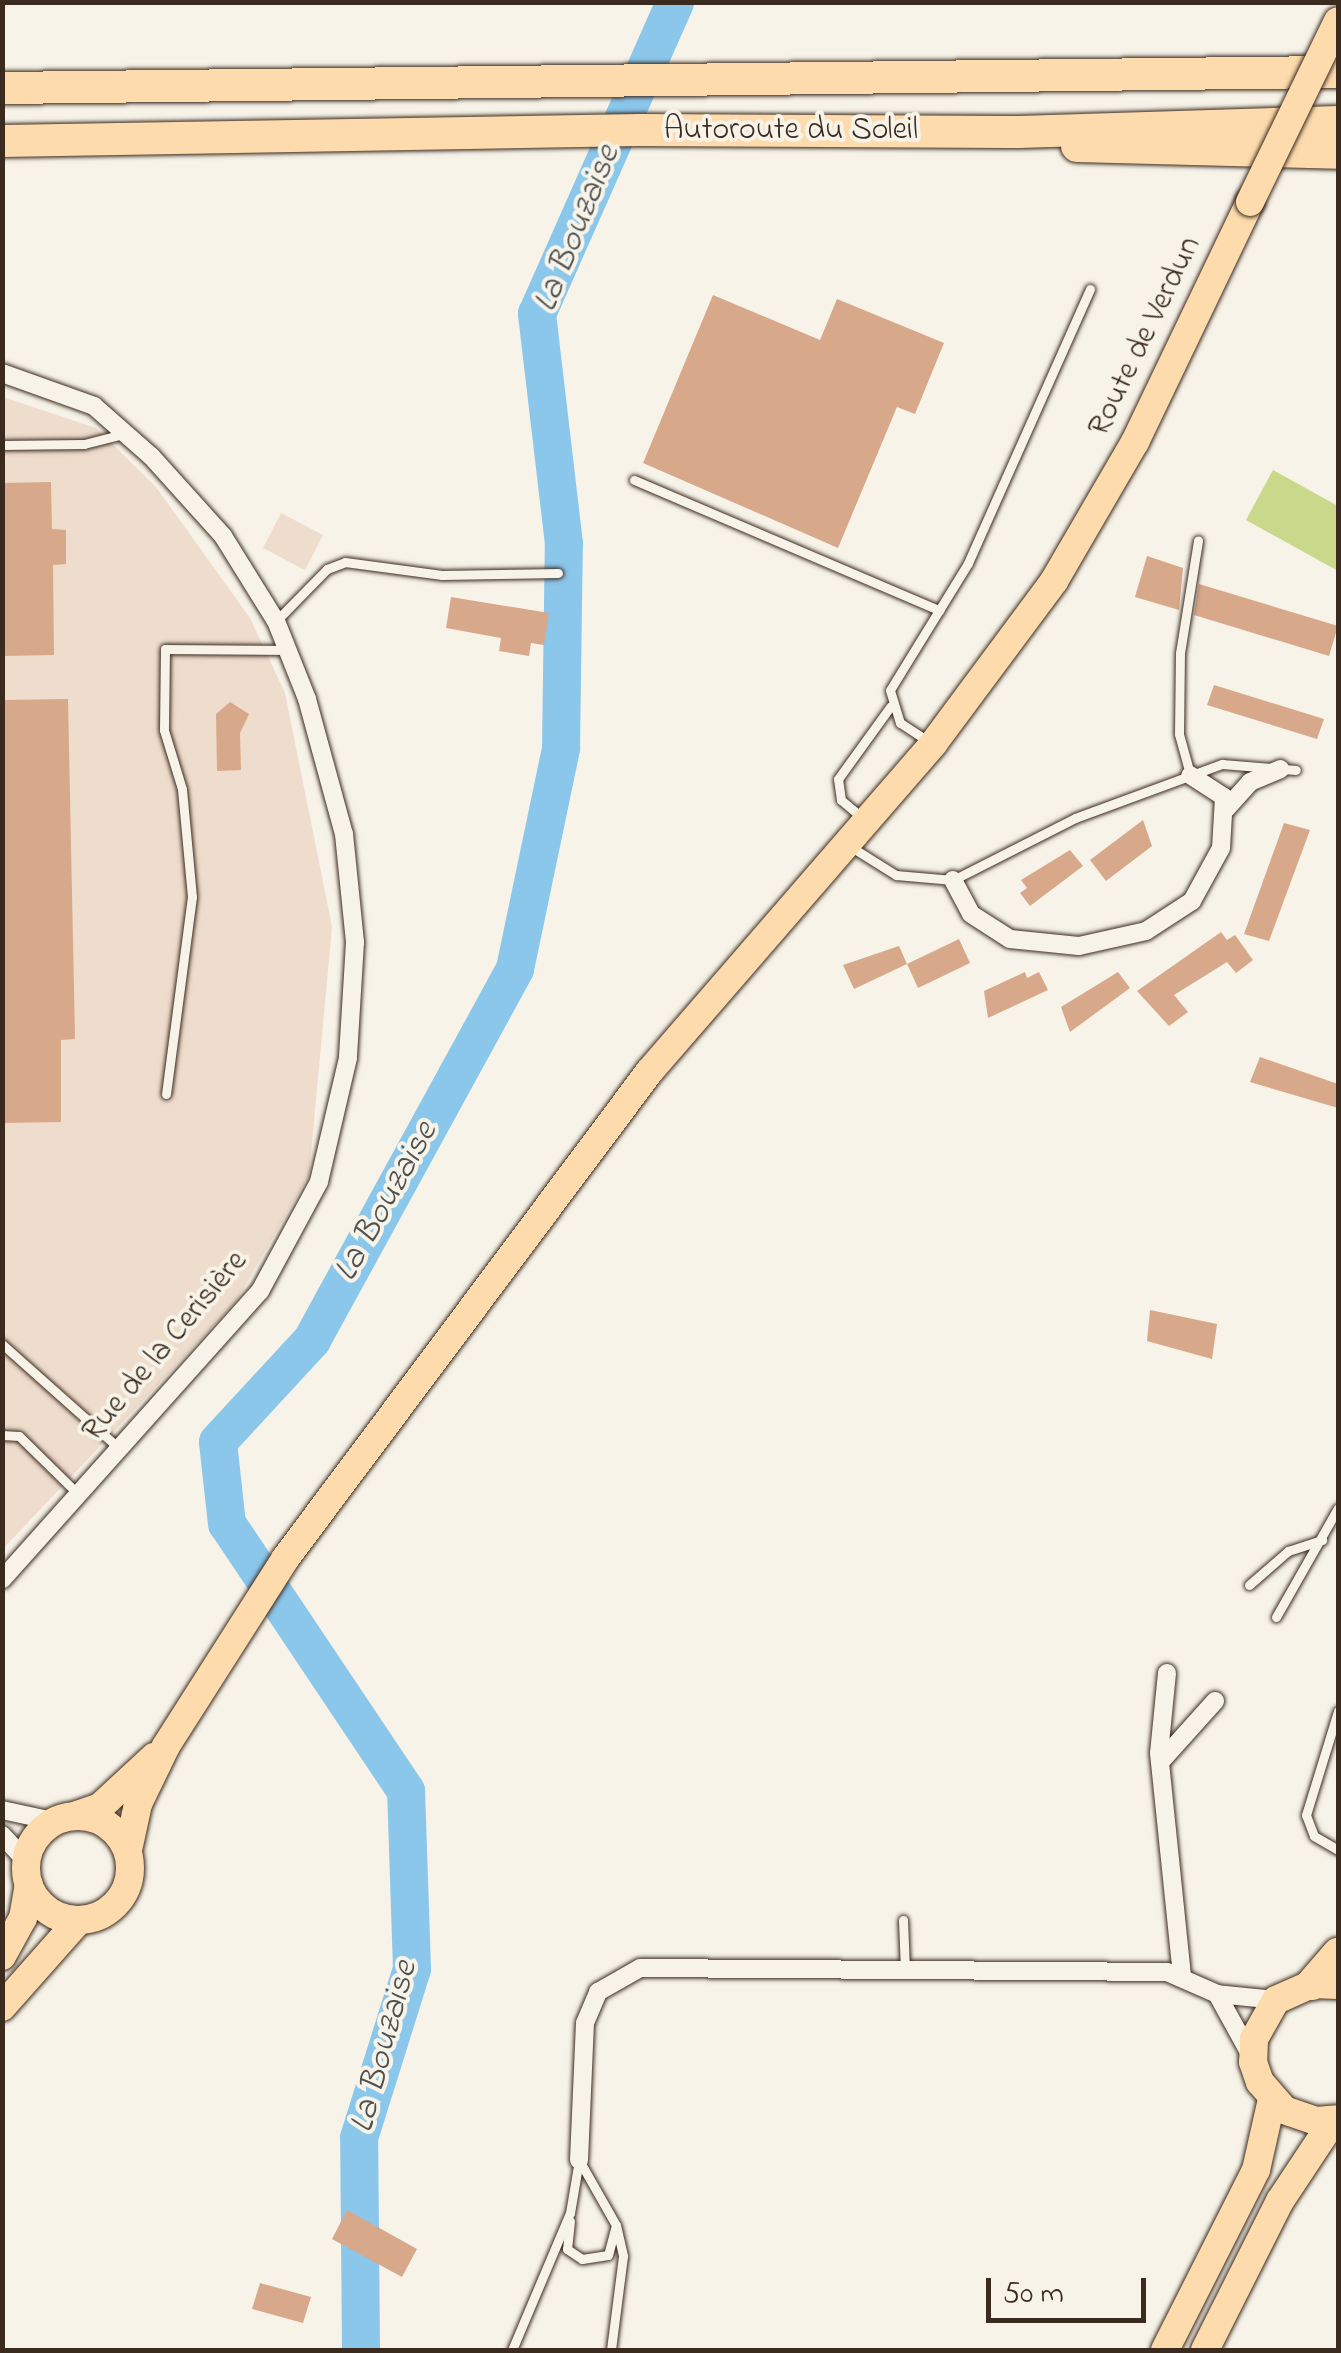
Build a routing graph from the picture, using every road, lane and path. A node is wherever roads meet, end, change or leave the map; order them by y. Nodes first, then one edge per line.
1 (1338, 21) edge
2 (1338, 72) edge
3 (2, 88) edge
4 (1338, 122) edge
5 (1019, 132) junction
6 (2, 141) edge
7 (1338, 153) edge
8 (1090, 288) dead end
9 (2, 373) edge
10 (126, 434) junction
11 (2, 446) edge
12 (634, 480) dead end
13 (1198, 540) dead end
14 (558, 573) dead end
15 (939, 610) junction
16 (276, 621) junction
17 (288, 650) junction
18 (890, 707) junction
19 (933, 744) junction
20 (1288, 769) joint
21 (1190, 775) junction
22 (1226, 809) junction
23 (865, 820) junction
24 (846, 844) junction
25 (953, 880) junction
26 (166, 1094) dead end
27 (2, 1344) edge
28 (2, 1435) edge
29 (120, 1448) junction
30 (79, 1495) junction
31 (1338, 1508) edge
32 (1322, 1540) junction
33 (2, 1580) edge
34 (1248, 1585) dead end
35 (1276, 1617) dead end
36 (1166, 1673) dead end
37 (1215, 1701) dead end
38 (1338, 1710) edge
39 (166, 1746) junction
40 (1163, 1759) junction
41 (2, 1810) edge
42 (65, 1818) junction
43 (2, 1835) edge
44 (128, 1850) junction
45 (1338, 1850) edge
46 (27, 1873) junction
47 (903, 1920) dead end
48 (78, 1921) junction
49 (1338, 1954) edge
50 (2, 1956) edge
51 (905, 1970) junction
52 (1182, 1975) junction
53 (1325, 1984) edge
54 (1218, 1994) junction
55 (1276, 2000) junction
56 (2, 2008) edge
57 (1254, 2062) junction
58 (1272, 2100) junction
59 (1336, 2120) edge
60 (579, 2160) junction
61 (570, 2213) junction
62 (616, 2225) junction
63 (512, 2350) edge
64 (610, 2350) edge
65 (1165, 2350) edge
66 (1205, 2350) edge

1 - 19 main road, Route de Verdun, bridge
2 - 3 highway, Autoroute du Soleil
4 - 5 highway, Autoroute du Soleil
5 - 6 highway, Autoroute du Soleil
5 - 7 highway
8 - 15 lane
9 - 10 street, Rue de la Cerisière
10 - 11 lane
10 - 16 street, Rue de la Cerisière
12 - 15 lane
13 - 21 lane
14 - 16 lane
15 - 18 lane
16 - 17 street, Rue de la Cerisière
17 - 26 lane
17 - 29 street, Rue de la Cerisière
18 - 19 lane
18 - 23 lane
19 - 23 main road, Route de Verdun
20 - 21 lane
20 - 22 street
21 - 22 street
21 - 25 lane
22 - 25 street
23 - 24 main road, Route de Verdun
24 - 25 lane
24 - 39 main road, Route de Verdun
27 - 29 lane
28 - 30 lane
29 - 30 street, Rue de la Cerisière
30 - 33 street, Rue de la Cerisière
31 - 32 lane
32 - 34 lane
32 - 35 lane
36 - 40 street
37 - 40 street
38 - 45 lane
39 - 42 main road
39 - 44 main road
40 - 52 street
41 - 42 street
42 - 44 main road
42 - 46 main road
43 - 46 street
44 - 48 main road
46 - 48 main road
46 - 50 main road
47 - 51 lane
48 - 56 main road
49 - 53 highway
51 - 52 street
51 - 60 street
52 - 54 street
53 - 55 main road
54 - 55 street
54 - 57 street
55 - 57 main road
57 - 58 main road
58 - 59 main road
58 - 65 main road
59 - 66 main road
60 - 61 lane
60 - 62 lane
61 - 62 lane
61 - 63 lane
62 - 64 lane

